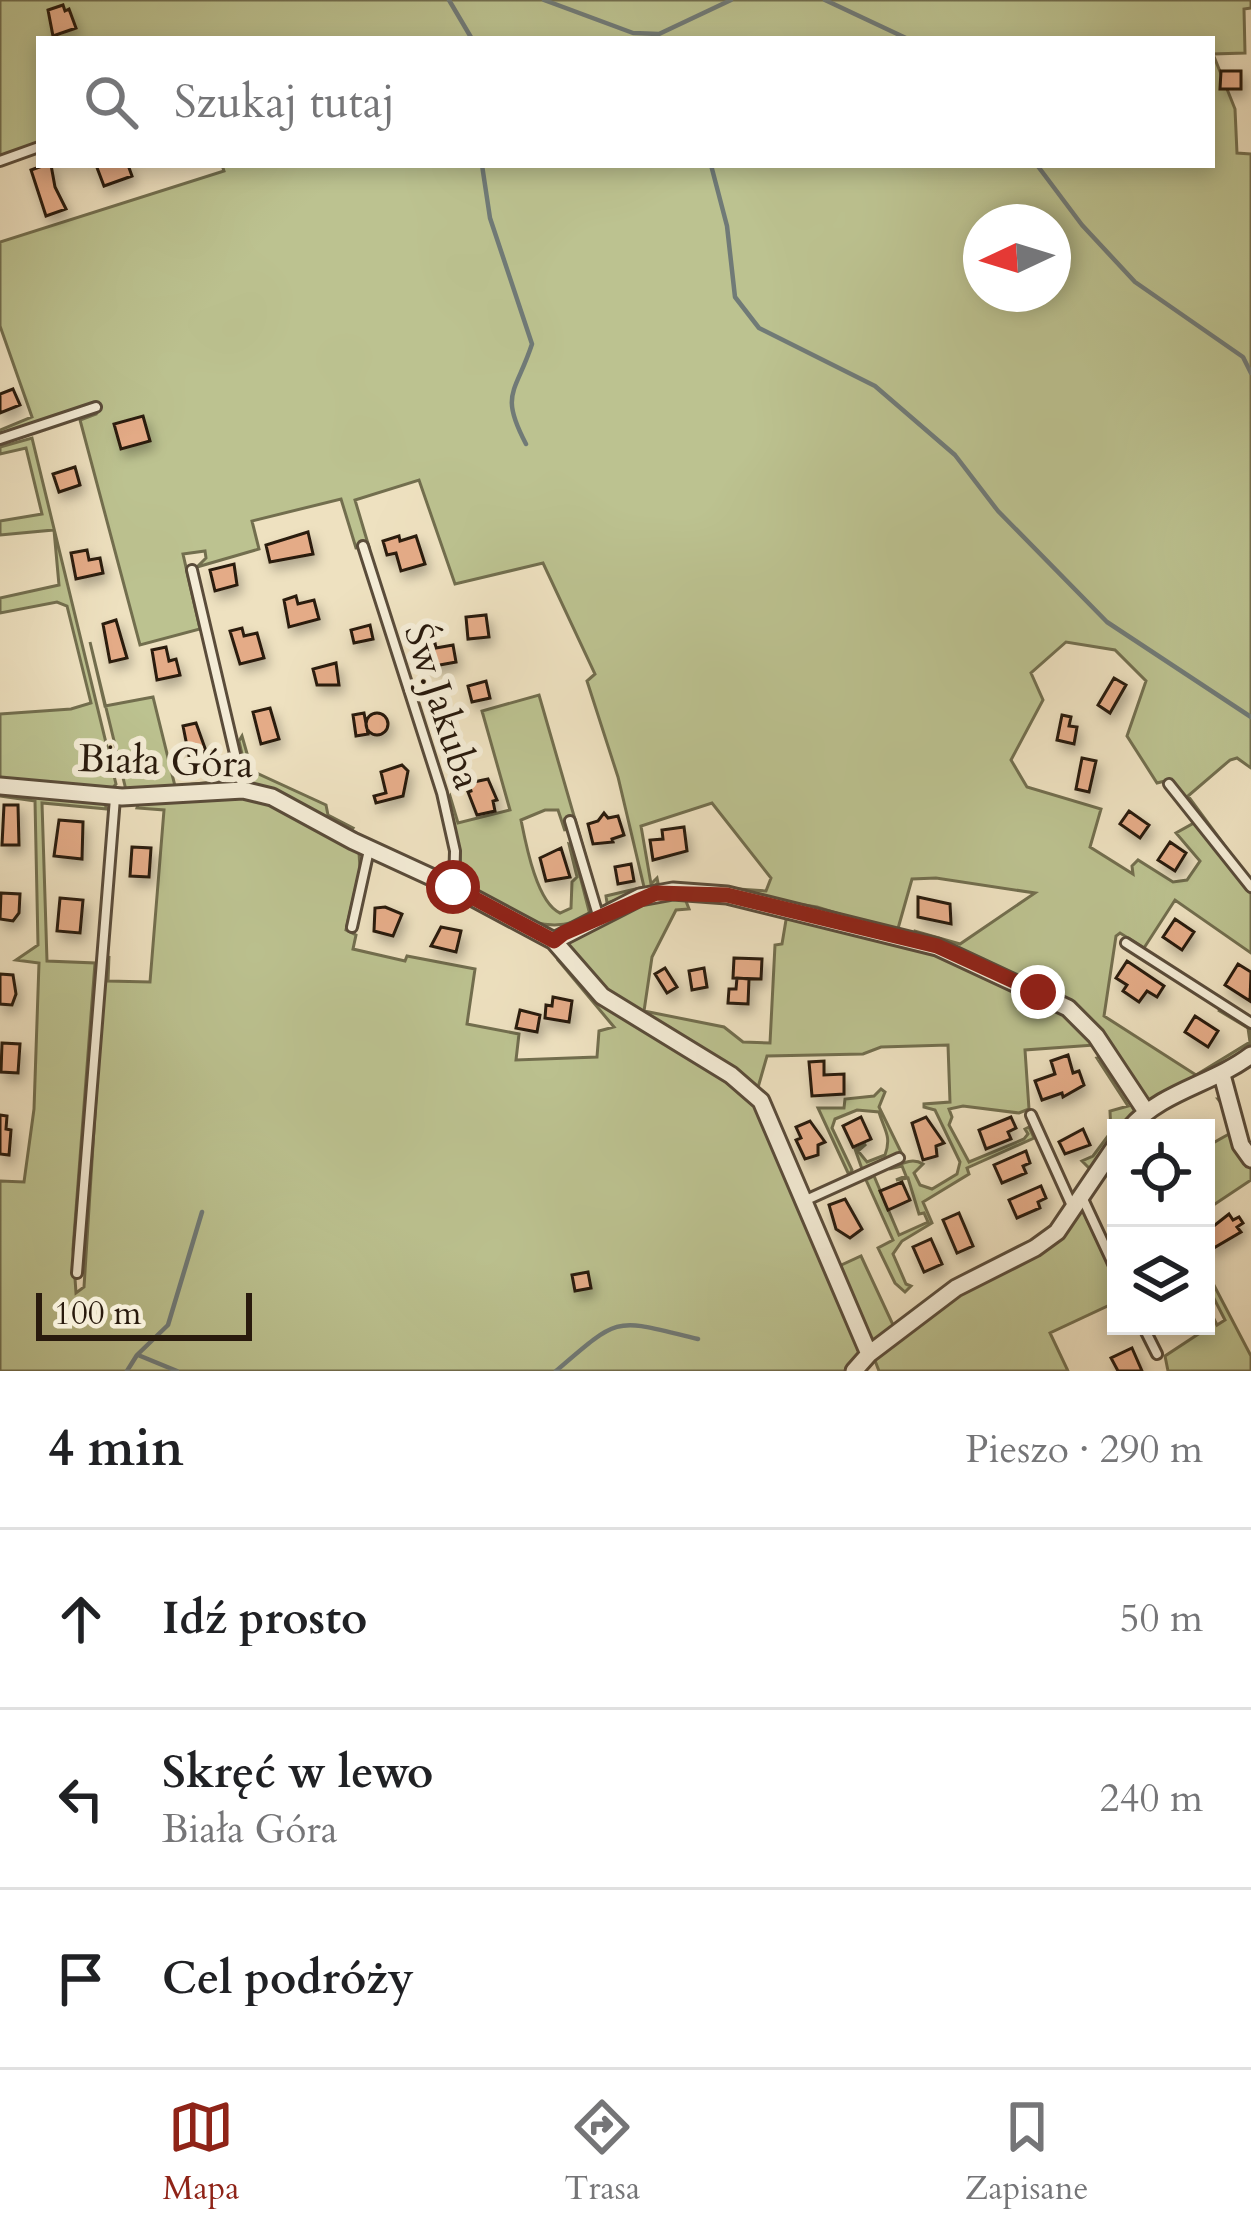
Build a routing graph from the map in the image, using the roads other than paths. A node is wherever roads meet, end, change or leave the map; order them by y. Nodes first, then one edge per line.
1 (36, 148) edge
2 (0, 160) edge
3 (96, 407) dead end
4 (0, 440) edge
5 (362, 546) dead end
6 (192, 570) dead end
7 (1169, 784) dead end
8 (0, 786) edge
9 (243, 790) junction
10 (115, 796) junction
11 (570, 821) dead end
12 (369, 849) junction
13 (453, 887) junction
14 (1251, 887) edge
15 (598, 917) junction
16 (352, 927) dead end
17 (554, 941) junction
18 (1126, 943) dead end
19 (1251, 1023) edge
20 (1251, 1054) edge
21 (1222, 1075) junction
22 (1145, 1110) junction
23 (1031, 1114) dead end
24 (1138, 1119) edge
25 (899, 1158) dead end
26 (1107, 1159) edge
27 (1251, 1159) edge
28 (802, 1202) junction
29 (1078, 1203) junction
30 (1107, 1254) edge
31 (77, 1273) dead end
32 (1148, 1335) edge
33 (869, 1354) junction
34 (1157, 1354) dead end
35 (854, 1371) edge

1 - 2 lane
3 - 4 lane
5 - 13 lane, Św.Jakuba
6 - 9 lane
7 - 14 lane
8 - 10 street, Biała Góra
9 - 10 street, Biała Góra
9 - 12 street, Biała Góra
10 - 31 lane
11 - 15 lane
12 - 13 street, Biała Góra
12 - 16 lane
13 - 17 street, Biała Góra
15 - 17 street
15 - 22 street
17 - 28 street
18 - 19 lane
20 - 21 street
21 - 22 street
21 - 27 street
22 - 24 street
23 - 29 lane
25 - 28 lane
26 - 29 street
28 - 33 street
29 - 30 lane
29 - 33 street
32 - 34 lane
33 - 35 street

